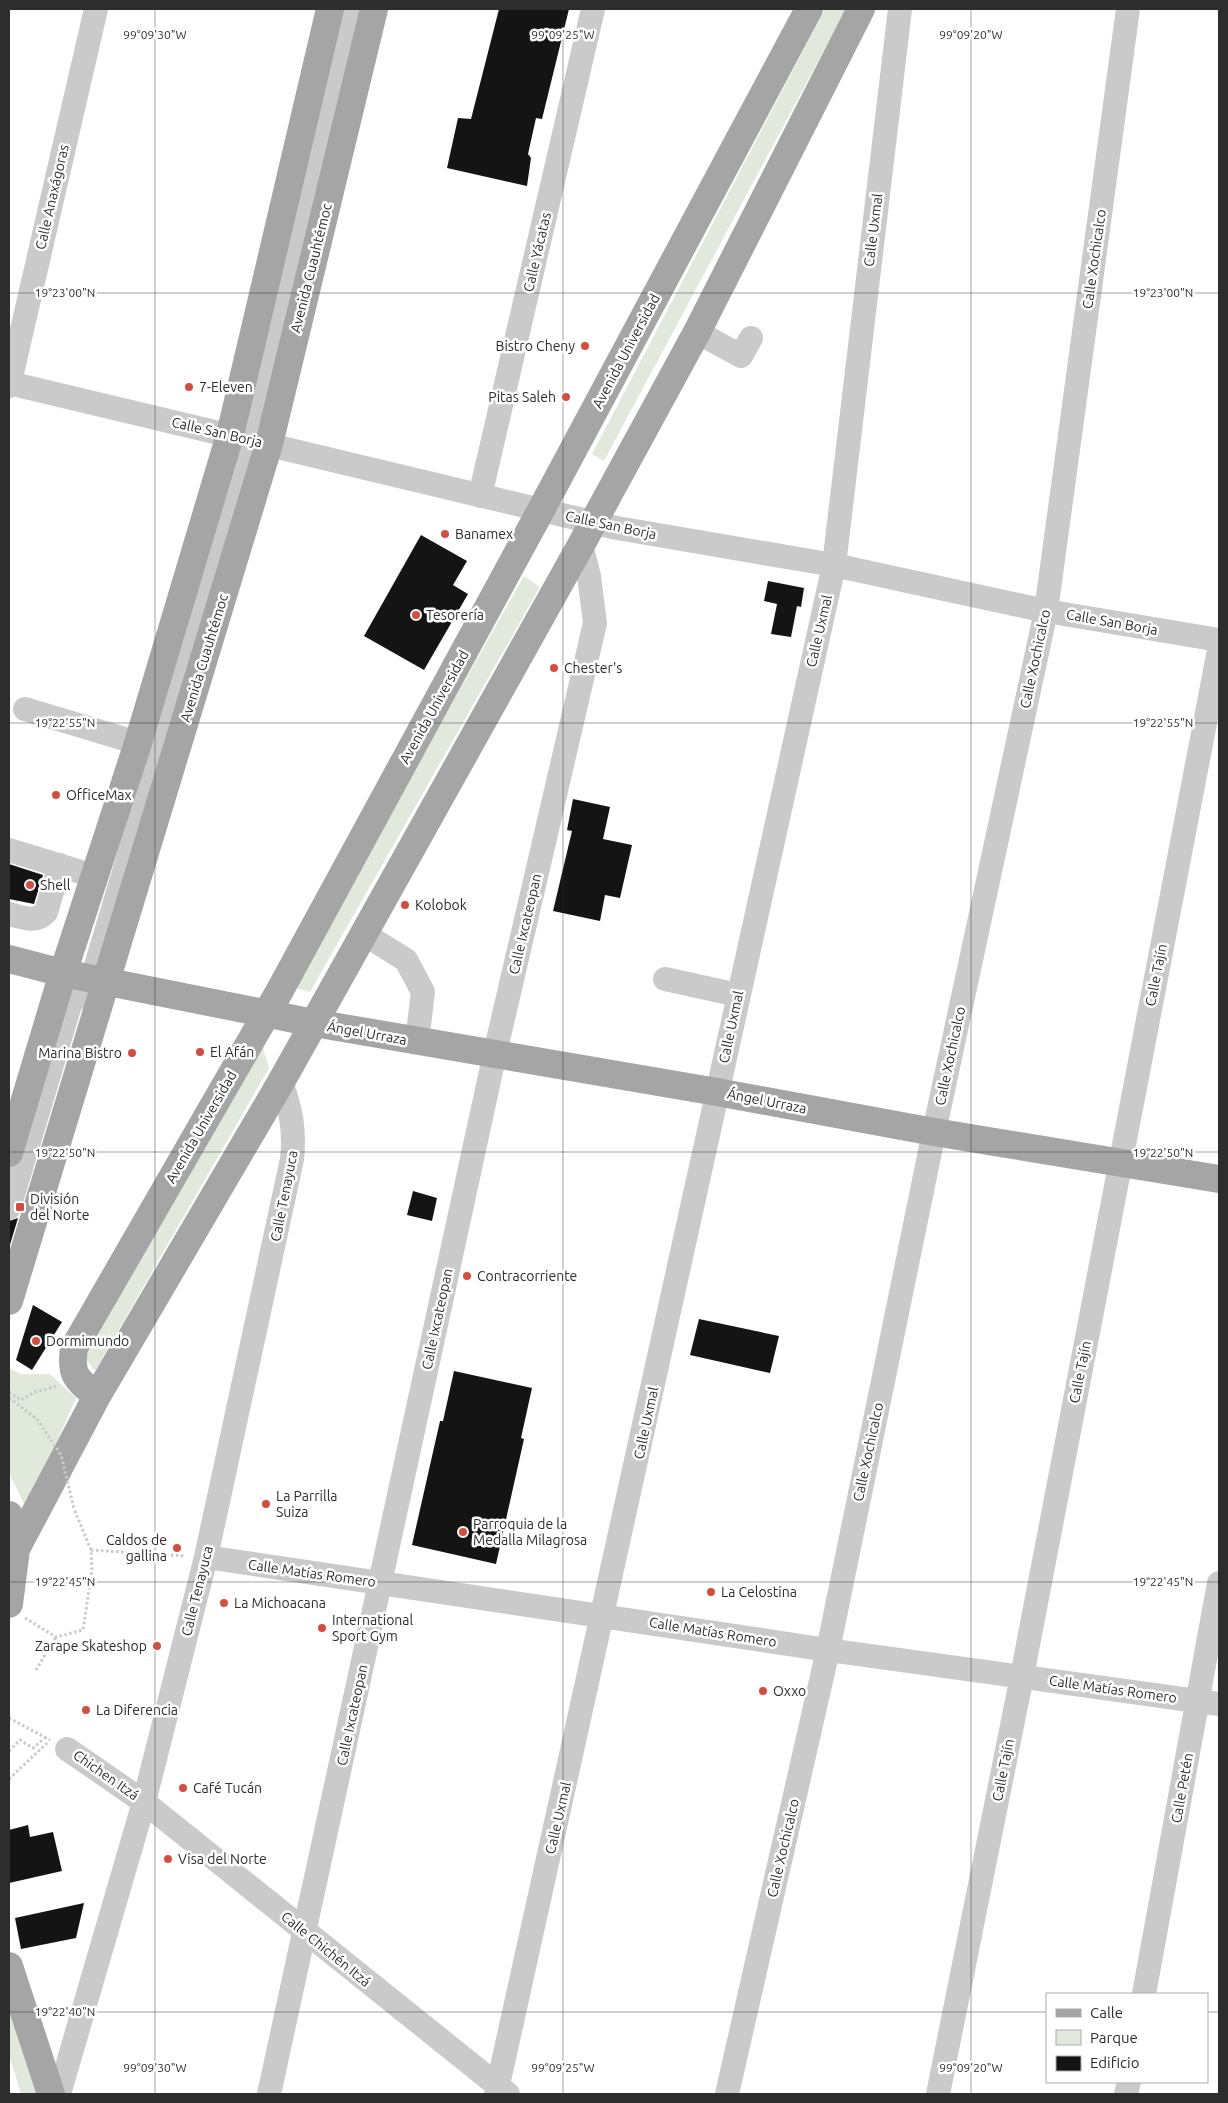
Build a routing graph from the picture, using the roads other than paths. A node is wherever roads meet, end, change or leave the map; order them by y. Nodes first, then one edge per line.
1 (96, 9) edge
2 (330, 9) edge
3 (355, 9) edge
4 (374, 9) edge
5 (593, 9) edge
6 (809, 9) edge
7 (861, 9) edge
8 (900, 9) edge
9 (1128, 9) edge
10 (697, 332) junction
11 (751, 338) dead end
12 (9, 384) edge
13 (251, 440) junction
14 (480, 496) junction
15 (541, 510) junction
16 (586, 534) junction
17 (834, 565) junction
18 (1046, 611) junction
19 (1219, 640) edge
20 (1219, 650) edge
21 (25, 709) dead end
22 (138, 743) junction
23 (9, 850) edge
24 (60, 865) junction
25 (94, 876) junction
26 (9, 914) edge
27 (364, 934) junction
28 (9, 960) edge
29 (63, 973) junction
30 (98, 980) junction
31 (665, 980) dead end
32 (738, 995) junction
33 (266, 1014) junction
34 (314, 1023) junction
35 (417, 1041) junction
36 (495, 1053) junction
37 (281, 1082) junction
38 (717, 1092) junction
39 (934, 1132) junction
40 (9, 1153) edge
41 (1120, 1162) junction
42 (1219, 1180) edge
43 (9, 1208) edge
44 (9, 1276) edge
45 (9, 1300) edge
46 (97, 1396) junction
47 (9, 1515) edge
48 (16, 1549) junction
49 (206, 1557) junction
50 (1219, 1582) edge
51 (380, 1583) junction
52 (17, 1611) edge
53 (604, 1616) junction
54 (828, 1650) junction
55 (1022, 1676) junction
56 (1208, 1702) edge
57 (59, 1744) road end
58 (144, 1802) junction
59 (305, 1932) junction
60 (9, 1966) edge
61 (1144, 1993) edge
62 (501, 2092) edge
63 (52, 2094) edge
64 (59, 2094) edge
65 (269, 2094) edge
66 (727, 2094) edge
67 (938, 2094) edge

1 - 12 street, Calle Anaxágoras
2 - 13 main road, Avenida Cuauhtémoc
3 - 13 street
4 - 13 main road, Avenida Cuauhtémoc
5 - 14 street, Calle Yácatas
6 - 15 main road, Avenida Universidad
7 - 10 main road
8 - 17 street, Calle Uxmal
9 - 18 street, Calle Xochicalco
10 - 11 street
10 - 16 main road
12 - 13 street, Calle San Borja
13 - 14 street, Calle San Borja
13 - 22 main road, Avenida Cuauhtémoc
13 - 30 main road, Avenida Cuauhtémoc
14 - 15 street, Calle San Borja
15 - 16 street, Calle San Borja
15 - 33 main road, Avenida Universidad
16 - 17 street, Calle San Borja
16 - 27 main road
16 - 36 street, Calle Ixcateopan
17 - 18 street, Calle San Borja
17 - 32 street, Calle Uxmal
18 - 19 street, Calle San Borja
18 - 39 street, Calle Xochicalco
20 - 41 street, Calle Tajín
21 - 22 street
22 - 25 main road, Avenida Cuauhtémoc
23 - 24 street
24 - 25 street
24 - 26 street
25 - 29 main road, Avenida Cuauhtémoc
27 - 34 main road
27 - 35 street
28 - 29 main road
29 - 30 main road
29 - 40 main road, Avenida Cuauhtémoc
30 - 33 main road
30 - 43 street
30 - 44 street
30 - 45 main road, Avenida Cuauhtémoc
31 - 32 street
32 - 38 street, Calle Uxmal
33 - 34 main road, Ángel Urraza
33 - 46 main road, Avenida Universidad
34 - 35 main road, Ángel Urraza
34 - 37 main road
35 - 36 main road, Ángel Urraza
36 - 38 main road, Ángel Urraza
36 - 51 street, Calle Ixcateopan
37 - 46 main road
37 - 49 street, Calle Tenayuca
38 - 39 main road, Ángel Urraza
38 - 53 street, Calle Uxmal
39 - 41 main road, Ángel Urraza
39 - 54 street, Calle Xochicalco
41 - 42 main road, Ángel Urraza
41 - 55 street, Calle Tajín
46 - 48 main road
47 - 48 main road
48 - 52 main road
49 - 51 street, Calle Matías Romero
49 - 58 street, Calle Tenayuca
50 - 56 street, Calle Petén
51 - 53 street, Calle Matías Romero
51 - 59 street, Calle Ixcateopan
53 - 54 street, Calle Matías Romero
53 - 62 street, Calle Uxmal
54 - 55 street, Calle Matías Romero
54 - 66 street, Calle Xochicalco
55 - 56 street, Calle Matías Romero
55 - 67 street, Calle Tajín
56 - 61 street, Calle Petén
57 - 58 street, Chichen Itzá
58 - 59 street, Calle Chichén Itzá
58 - 64 street, Calle Tenayuca
59 - 62 street, Calle Chichén Itzá
59 - 65 street, Calle Ixcateopan
60 - 63 main road

